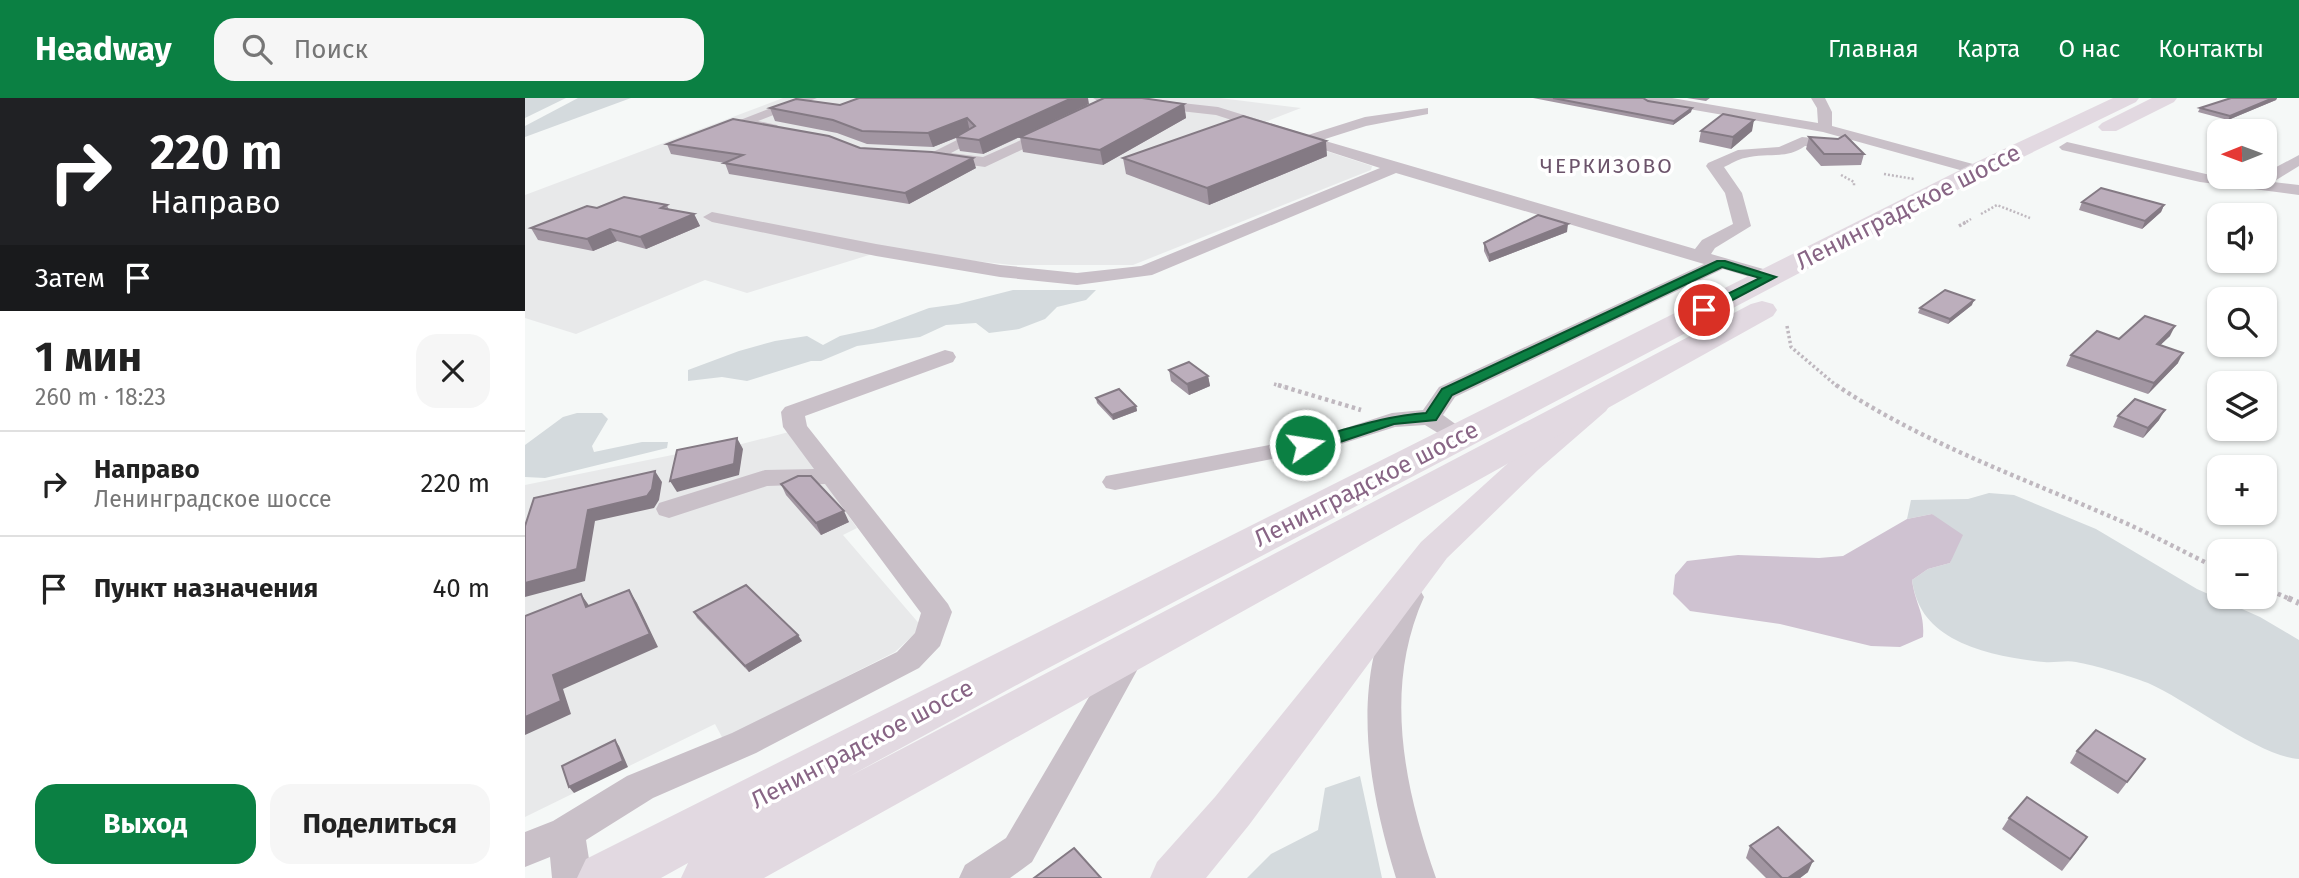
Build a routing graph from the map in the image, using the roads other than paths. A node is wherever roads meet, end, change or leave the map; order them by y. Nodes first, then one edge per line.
1 (810, 98) edge
2 (1648, 98) edge
3 (1818, 98) edge
4 (2129, 98) edge
5 (2167, 98) edge
6 (1104, 102) edge
7 (1423, 111) dead end
8 (1073, 121) edge
9 (1824, 128) junction
10 (783, 130) edge
11 (969, 138) edge
12 (1308, 140) junction
13 (2067, 148) junction
14 (1850, 150) edge
15 (2299, 160) edge
16 (1395, 168) junction
17 (1978, 170) junction
18 (2277, 173) edge
19 (2207, 178) edge
20 (2277, 187) edge
21 (2299, 190) edge
22 (712, 217) dead end
23 (1710, 260) junction
24 (1770, 277) junction
25 (946, 358) dead end
26 (1616, 388) junction
27 (1445, 426) junction
28 (835, 476) junction
29 (1115, 482) dead end
30 (669, 509) dead end
31 (1434, 550) junction
32 (1133, 648) junction
33 (566, 833) junction
34 (525, 850) edge
35 (572, 878) edge
36 (606, 878) edge
37 (710, 878) edge
38 (979, 878) edge
39 (1175, 878) edge
40 (1416, 878) edge

1 - 10 street
2 - 9 street
3 - 9 street
4 - 17 highway, Ленинградское шоссе
5 - 13 highway, Ленинградское шоссе
6 - 12 street
7 - 12 street
8 - 11 street
9 - 17 street
12 - 16 street
13 - 19 street
13 - 26 highway, Ленинградское шоссе
14 - 23 street
15 - 18 street
16 - 22 street
16 - 23 street
17 - 24 highway, Ленинградское шоссе
20 - 21 street
23 - 24 street
23 - 27 street
24 - 27 highway, Ленинградское шоссе
25 - 28 street
26 - 31 main road
26 - 32 highway, Ленинградское шоссе
27 - 29 street
27 - 36 highway, Ленинградское шоссе
28 - 30 street
28 - 33 street
31 - 39 main road
31 - 40 street
32 - 37 highway, Ленинградское шоссе
32 - 38 street
33 - 34 street
33 - 35 street

